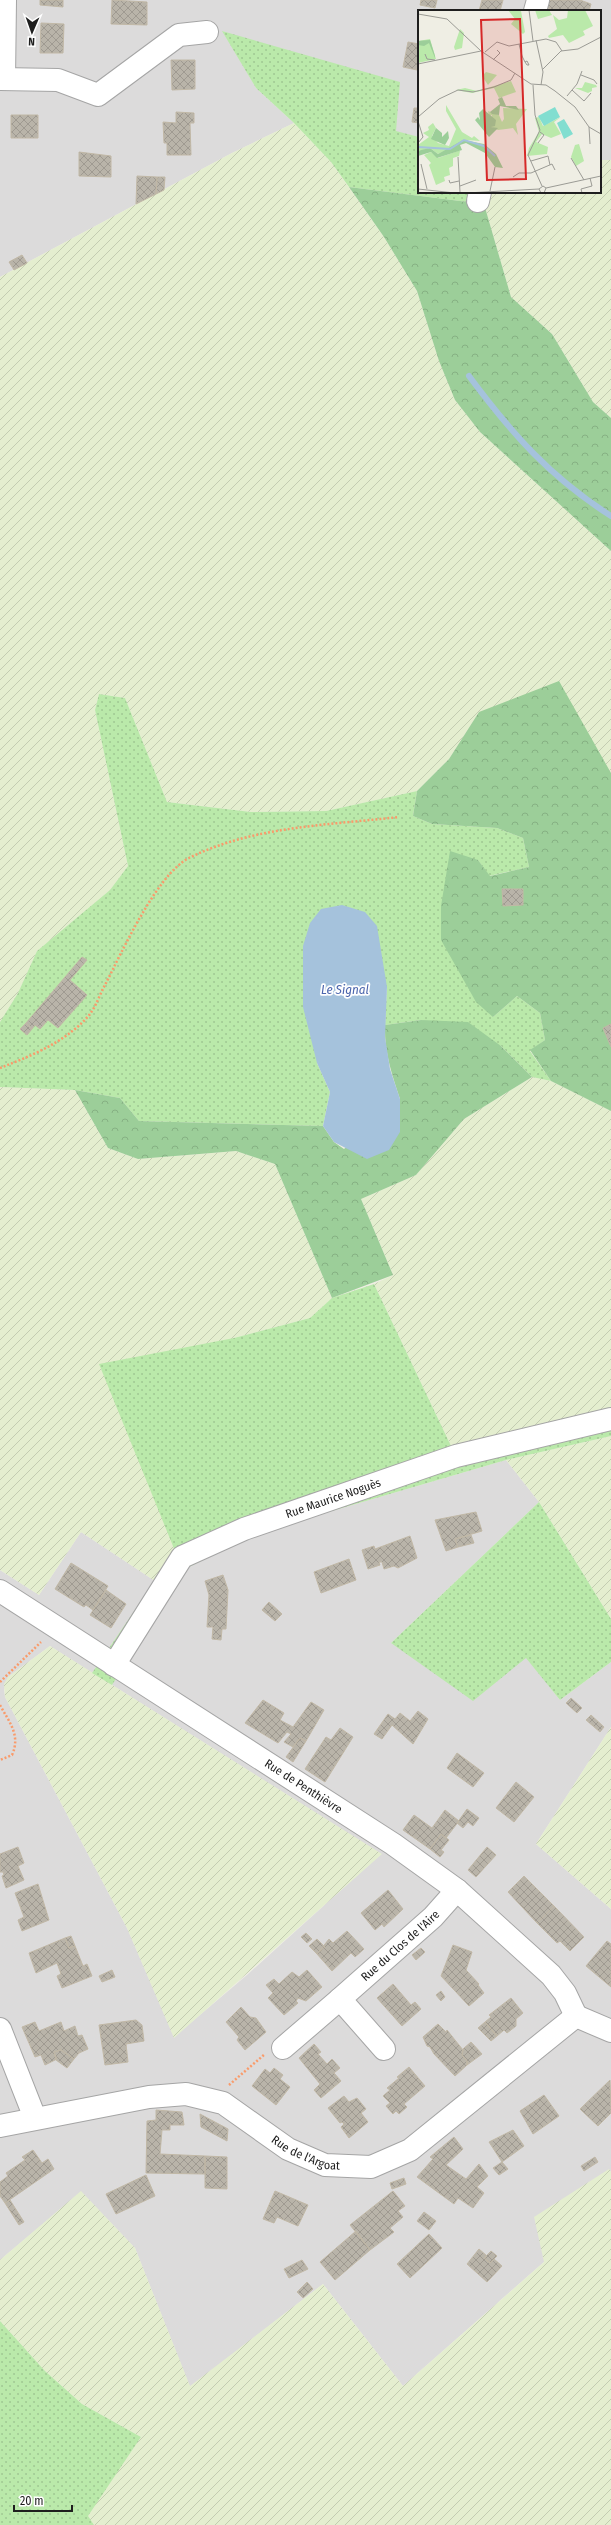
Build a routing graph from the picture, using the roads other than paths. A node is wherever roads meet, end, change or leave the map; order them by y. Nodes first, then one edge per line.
1 (5, 0) edge
2 (538, 0) edge
3 (535, 10) edge
4 (207, 32) dead end
5 (2, 79) edge
6 (611, 1419) edge
7 (0, 1591) edge
8 (114, 1665) junction
9 (457, 1890) junction
10 (340, 1999) junction
11 (576, 2016) junction
12 (0, 2029) edge
13 (611, 2031) edge
14 (284, 2048) road end
15 (384, 2049) dead end
16 (35, 2118) junction
17 (0, 2126) edge

1 - 5 street
2 - 3 street
4 - 5 street
6 - 8 street, Rue Maurice Noguès
7 - 8 street, Rue de Penthièvre
8 - 9 street, Rue de Penthièvre
9 - 10 street, Rue du Clos de l'Aire
9 - 11 street, Rue de Penthièvre
10 - 14 street, Rue du Clos de l'Aire
10 - 15 street
11 - 13 street
11 - 16 street, Rue de l'Argoat
12 - 16 street
16 - 17 street, Rue de l'Argoat

